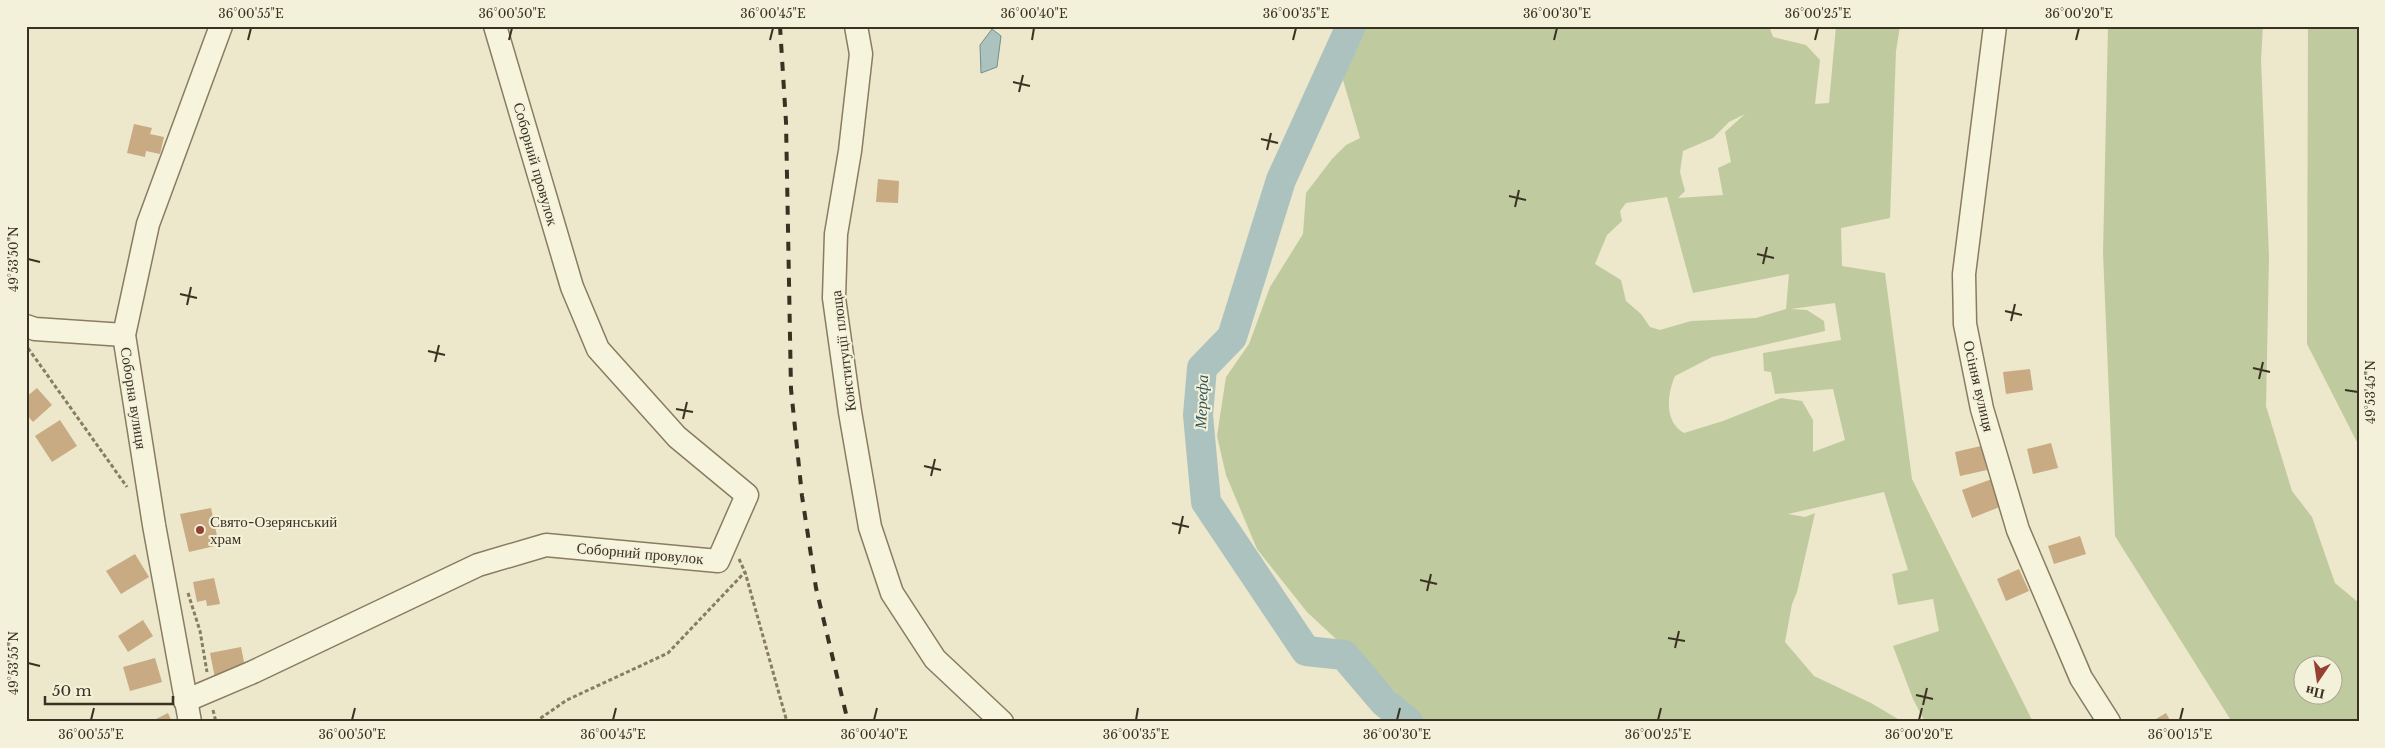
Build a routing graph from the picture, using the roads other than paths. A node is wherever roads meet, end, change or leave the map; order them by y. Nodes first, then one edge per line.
1 (221, 26) edge
2 (495, 26) edge
3 (856, 26) edge
4 (1995, 26) edge
5 (26, 326) edge
6 (124, 335) junction
7 (187, 711) edge
8 (1002, 722) edge
9 (2109, 722) edge

1 - 6 street, Соборна вулиця
2 - 7 street, Соборний провулок
3 - 8 street, Конституції площа
4 - 9 street, Осіння вулиця
5 - 6 street
6 - 7 street, Соборна вулиця

